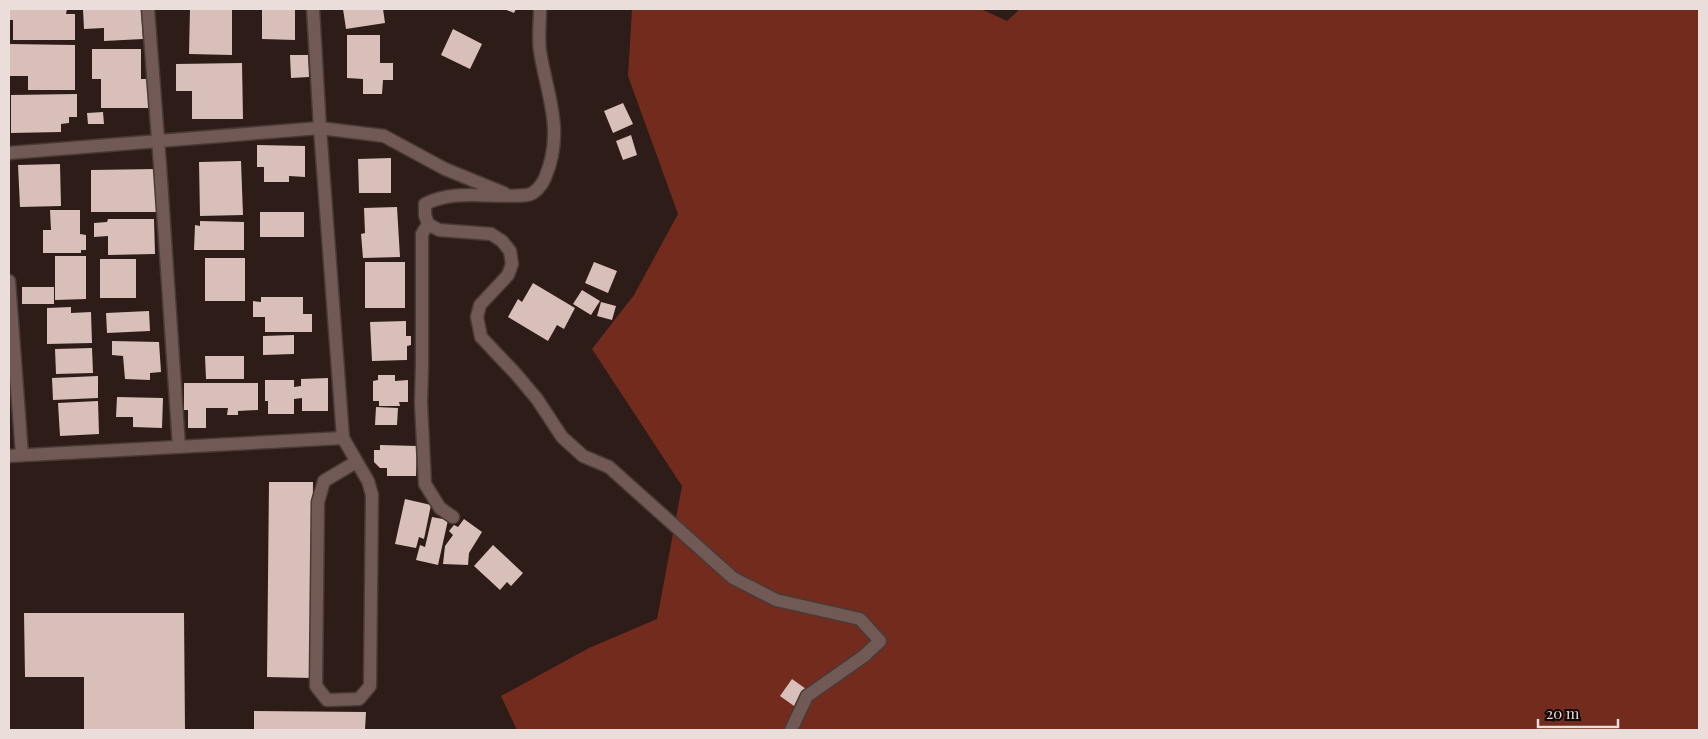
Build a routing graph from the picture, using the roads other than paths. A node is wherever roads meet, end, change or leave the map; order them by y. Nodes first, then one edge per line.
1 (148, 9) edge
2 (313, 9) edge
3 (540, 9) edge
4 (320, 128) junction
5 (158, 141) junction
6 (9, 153) edge
7 (512, 196) junction
8 (428, 224) junction
9 (9, 280) edge
10 (343, 438) junction
11 (179, 447) junction
12 (22, 455) junction
13 (9, 456) edge
14 (356, 462) junction
15 (453, 517) dead end
16 (791, 730) edge

1 - 5 street
2 - 4 street
3 - 7 street
4 - 5 street
4 - 7 street
4 - 10 street
5 - 6 street
5 - 11 street
7 - 8 street
8 - 15 street
8 - 16 street
9 - 12 street
10 - 11 street
10 - 14 street
11 - 12 street
12 - 13 street
14 - 14 street

